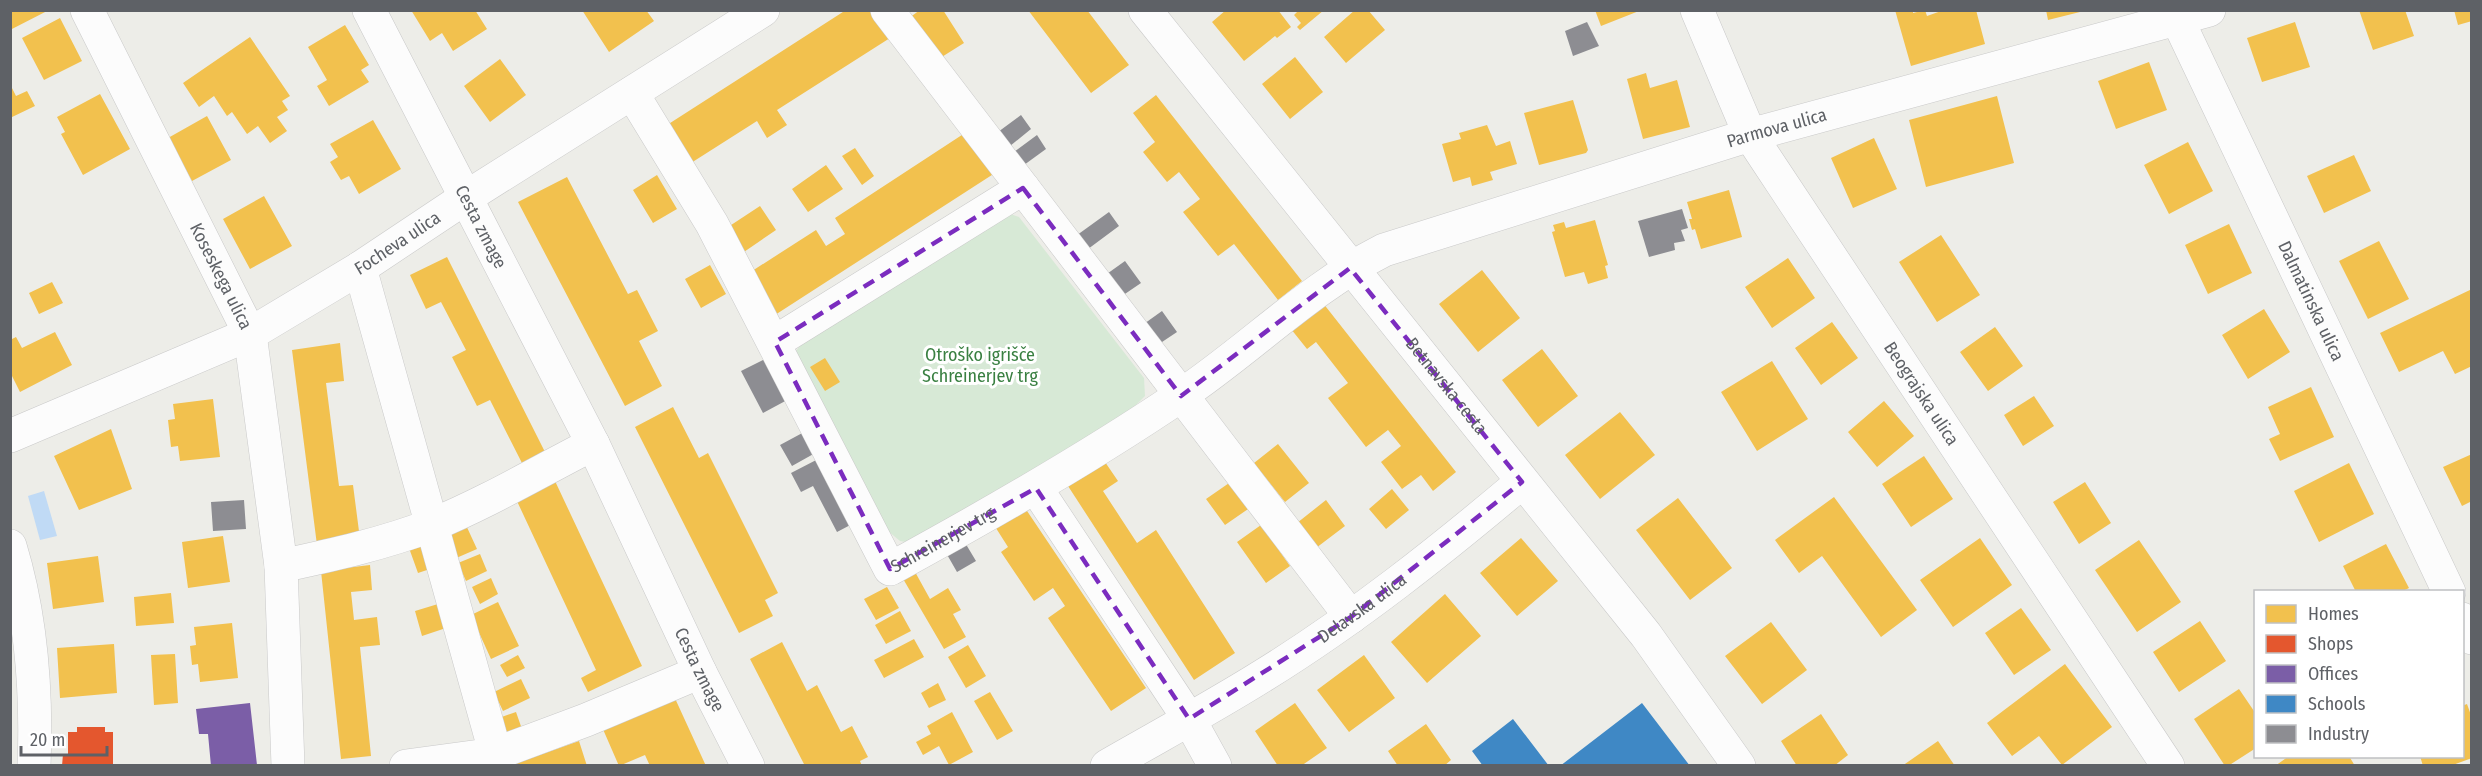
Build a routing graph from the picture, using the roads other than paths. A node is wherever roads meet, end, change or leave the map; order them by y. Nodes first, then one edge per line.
1 (87, 10) edge
2 (369, 10) edge
3 (763, 10) edge
4 (887, 10) edge
5 (1145, 10) edge
6 (1697, 10) edge
7 (2209, 10) edge
8 (2175, 15) edge
9 (632, 93) junction
10 (1750, 135) junction
11 (1023, 188) junction
12 (465, 198) junction
13 (360, 268) junction
14 (1350, 268) junction
15 (250, 334) junction
16 (775, 342) junction
17 (1181, 396) junction
18 (10, 436) edge
19 (593, 444) junction
20 (1522, 482) junction
21 (1036, 488) junction
22 (433, 524) junction
23 (10, 546) edge
24 (281, 566) junction
25 (2449, 590) edge
26 (1351, 616) junction
27 (2464, 621) edge
28 (2472, 638) edge
29 (700, 672) junction
30 (1189, 719) junction
31 (497, 760) edge
32 (34, 765) edge
33 (288, 765) edge
34 (406, 765) edge
35 (748, 765) edge
36 (1107, 765) edge
37 (1215, 765) edge
38 (1739, 765) edge
39 (2168, 765) edge

1 - 15 street, Koseskega ulica
2 - 12 street, Cesta zmage
3 - 9 street, Focheva ulica
4 - 11 street
5 - 14 street, Betnavska cesta
6 - 10 street, Beograjska ulica
7 - 8 street, Parmova ulica
8 - 10 street, Parmova ulica
8 - 25 street, Dalmatinska ulica
9 - 12 street, Focheva ulica
9 - 16 street, Schreinerjev trg
10 - 14 street, Parmova ulica
10 - 39 street, Beograjska ulica
11 - 16 street
11 - 17 street
12 - 13 street, Focheva ulica
12 - 19 street, Cesta zmage
13 - 15 street, Focheva ulica
13 - 22 street
14 - 17 street, Schreinerjev trg
14 - 20 street, Betnavska cesta
15 - 18 street, Focheva ulica
15 - 24 street, Koseskega ulica
16 - 21 street, Schreinerjev trg
17 - 21 street, Schreinerjev trg
17 - 26 street
19 - 22 street
19 - 29 street, Cesta zmage
20 - 26 street, Delavska ulica
20 - 38 street, Betnavska cesta
21 - 30 street
22 - 24 street
22 - 31 street
23 - 32 street
24 - 33 street, Koseskega ulica
26 - 30 street, Delavska ulica
27 - 28 street
29 - 31 street
29 - 35 street, Cesta zmage
30 - 36 street, Delavska ulica
30 - 37 street
31 - 34 street

